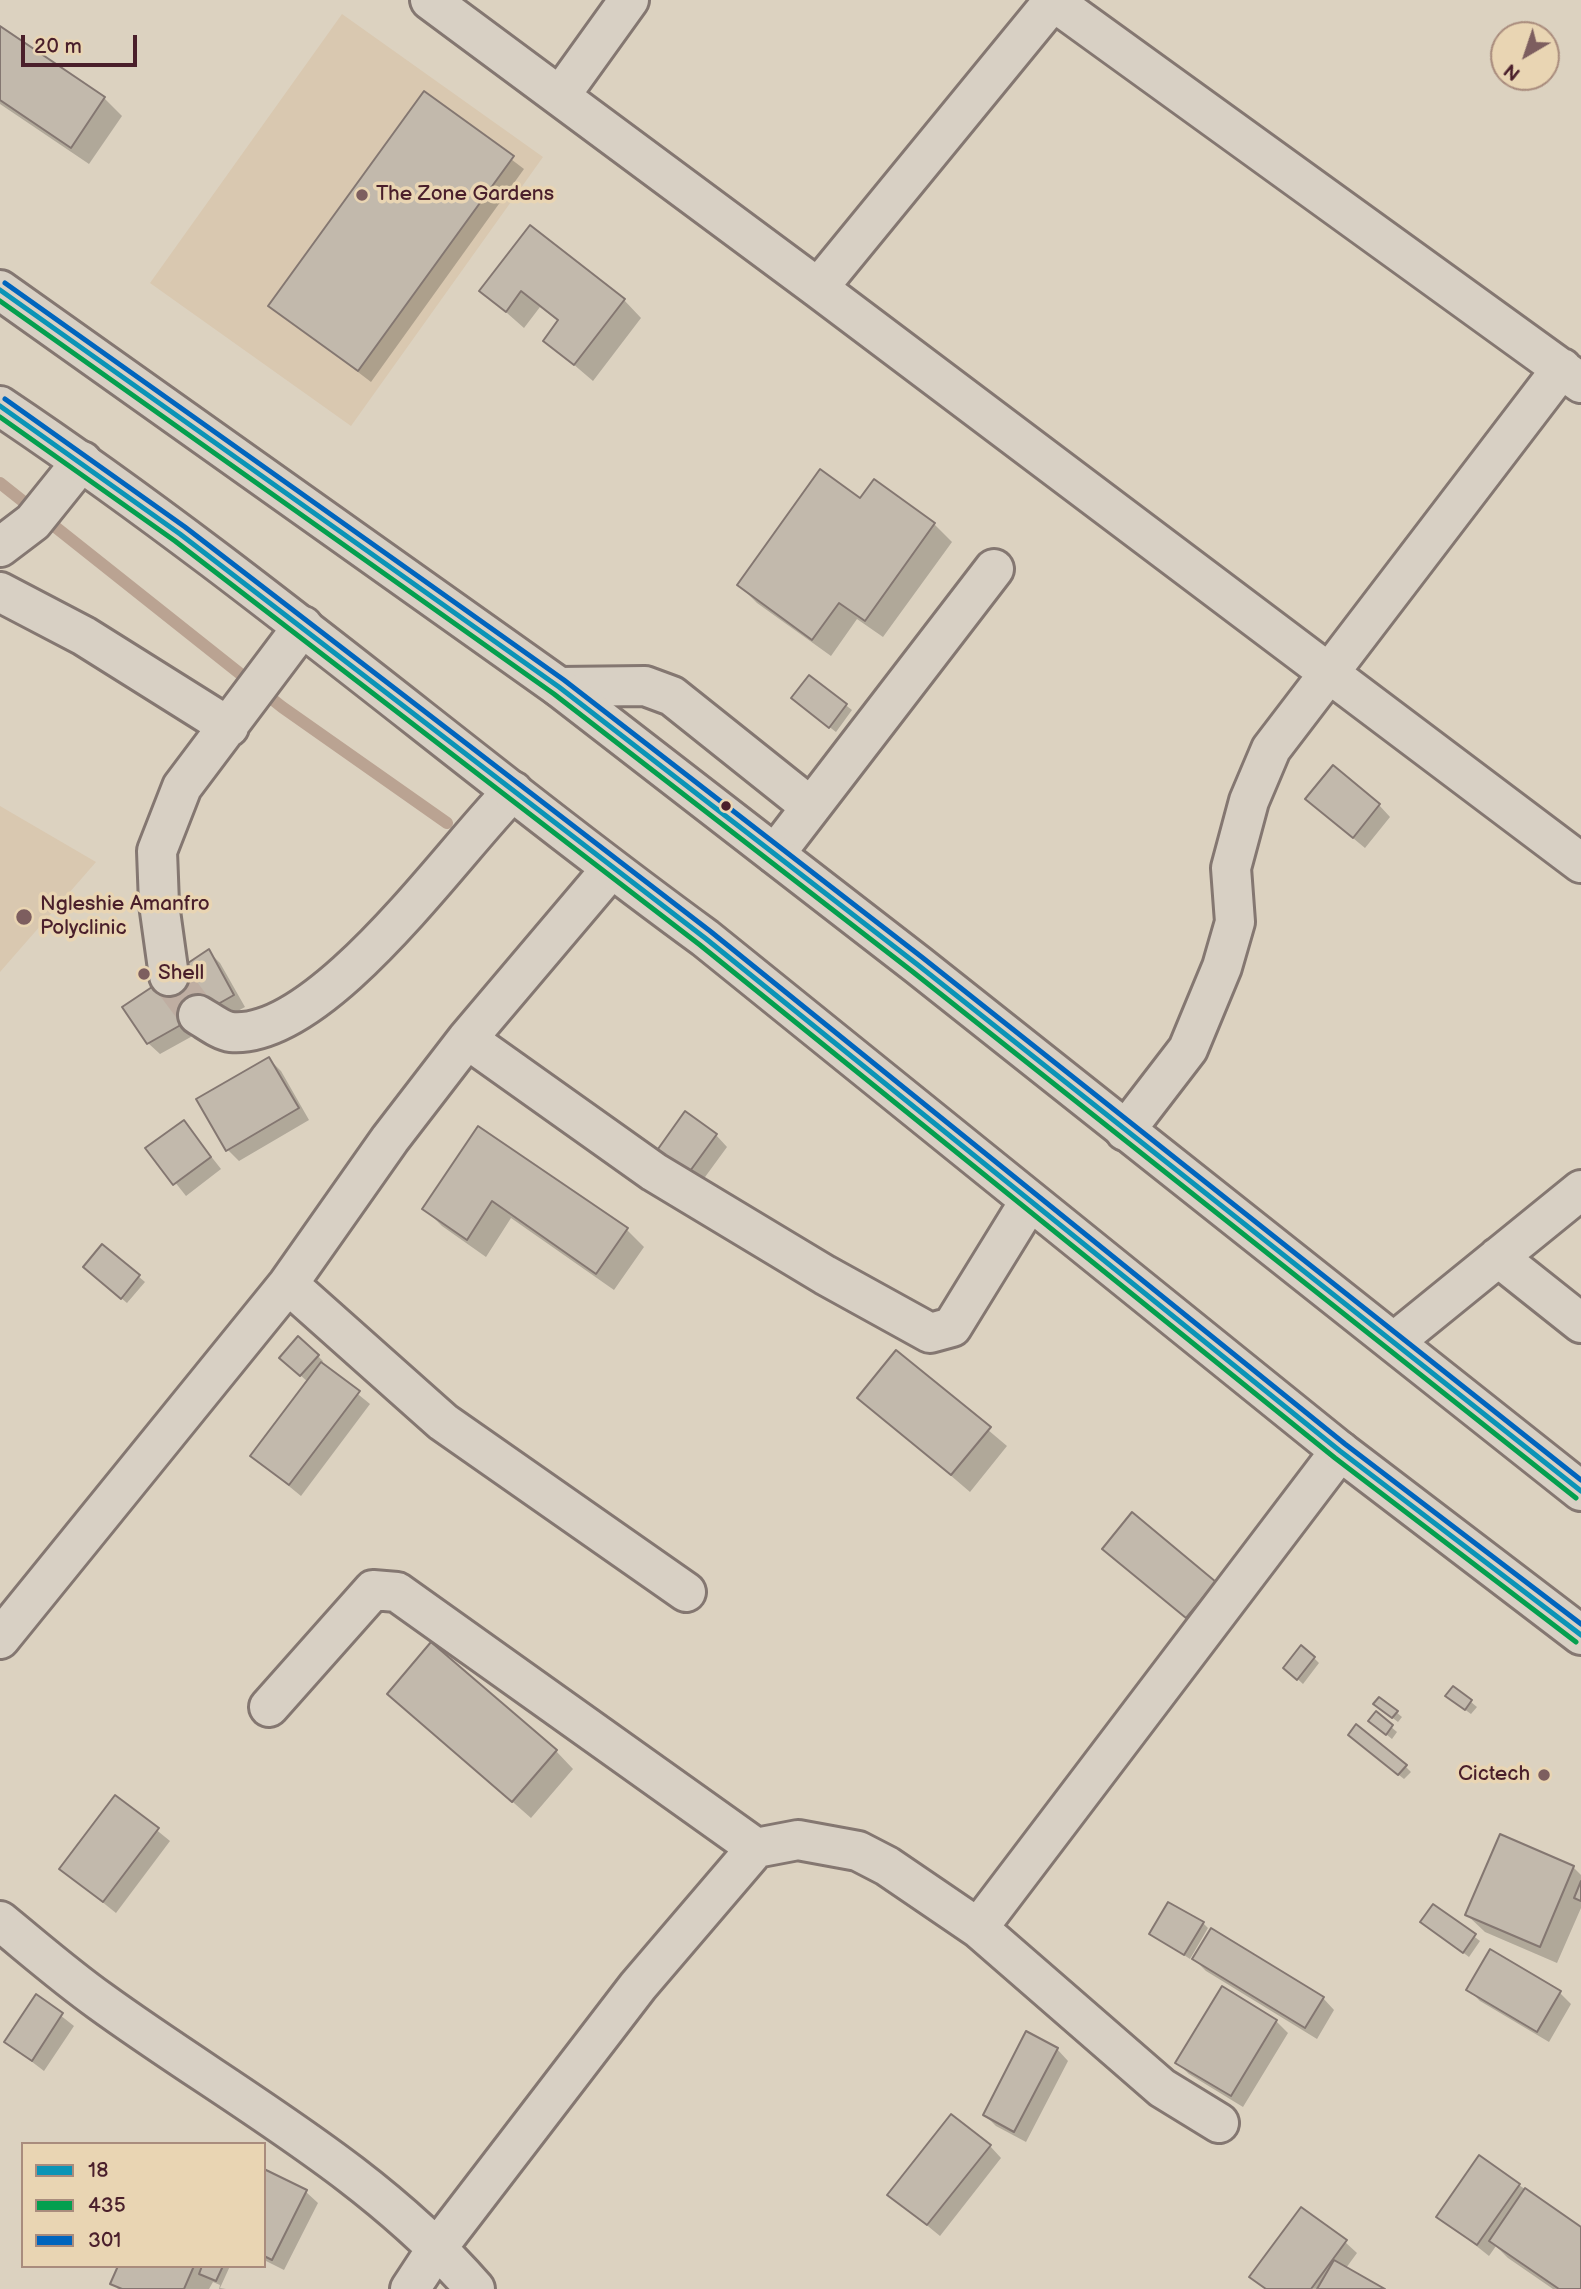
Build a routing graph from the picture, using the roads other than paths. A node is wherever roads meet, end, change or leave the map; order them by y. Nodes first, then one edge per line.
1 (430, 0) edge
2 (629, 0) edge
3 (1054, 1) edge
4 (560, 96) junction
5 (818, 288) junction
6 (0, 290) edge
7 (1572, 375) edge
8 (0, 406) edge
9 (82, 461) junction
10 (0, 547) edge
11 (994, 569) dead end
12 (0, 592) edge
13 (303, 626) junction
14 (1329, 672) junction
15 (559, 687) junction
16 (229, 727) junction
17 (513, 790) junction
18 (811, 807) junction
19 (775, 854) junction
20 (1581, 863) edge
21 (611, 869) junction
22 (169, 976) tunnel mouth
23 (198, 1015) tunnel mouth
24 (467, 1039) junction
25 (1125, 1131) junction
26 (1580, 1193) edge
27 (1029, 1202) junction
28 (1498, 1257) junction
29 (288, 1284) junction
30 (1581, 1323) edge
31 (1394, 1342) junction
32 (1340, 1451) junction
33 (1581, 1491) edge
34 (685, 1592) dead end
35 (1581, 1635) edge
36 (0, 1639) edge
37 (269, 1707) dead end
38 (756, 1848) junction
39 (0, 1921) edge
40 (978, 1928) junction
41 (1219, 2123) dead end
42 (437, 2248) junction
43 (410, 2289) edge
44 (475, 2289) edge

1 - 4 main road
2 - 4 main road
3 - 5 main road
3 - 7 main road
4 - 5 main road
5 - 14 main road
6 - 15 main road
7 - 14 main road
8 - 9 main road
9 - 10 main road
9 - 13 main road
11 - 18 main road
12 - 16 main road
13 - 16 main road
13 - 17 main road
14 - 20 main road
14 - 25 main road
15 - 18 main road
15 - 19 main road
16 - 22 main road
17 - 21 main road
17 - 23 main road
18 - 19 main road
19 - 25 main road
21 - 24 main road
21 - 27 main road
24 - 27 main road
24 - 29 main road
25 - 31 main road
26 - 28 main road
27 - 32 main road
28 - 30 main road
28 - 31 main road
29 - 34 main road
29 - 36 main road
31 - 33 main road
32 - 35 main road
32 - 40 main road
37 - 38 main road
38 - 40 main road
38 - 42 main road
39 - 42 main road
40 - 41 main road
42 - 43 main road
42 - 44 main road

